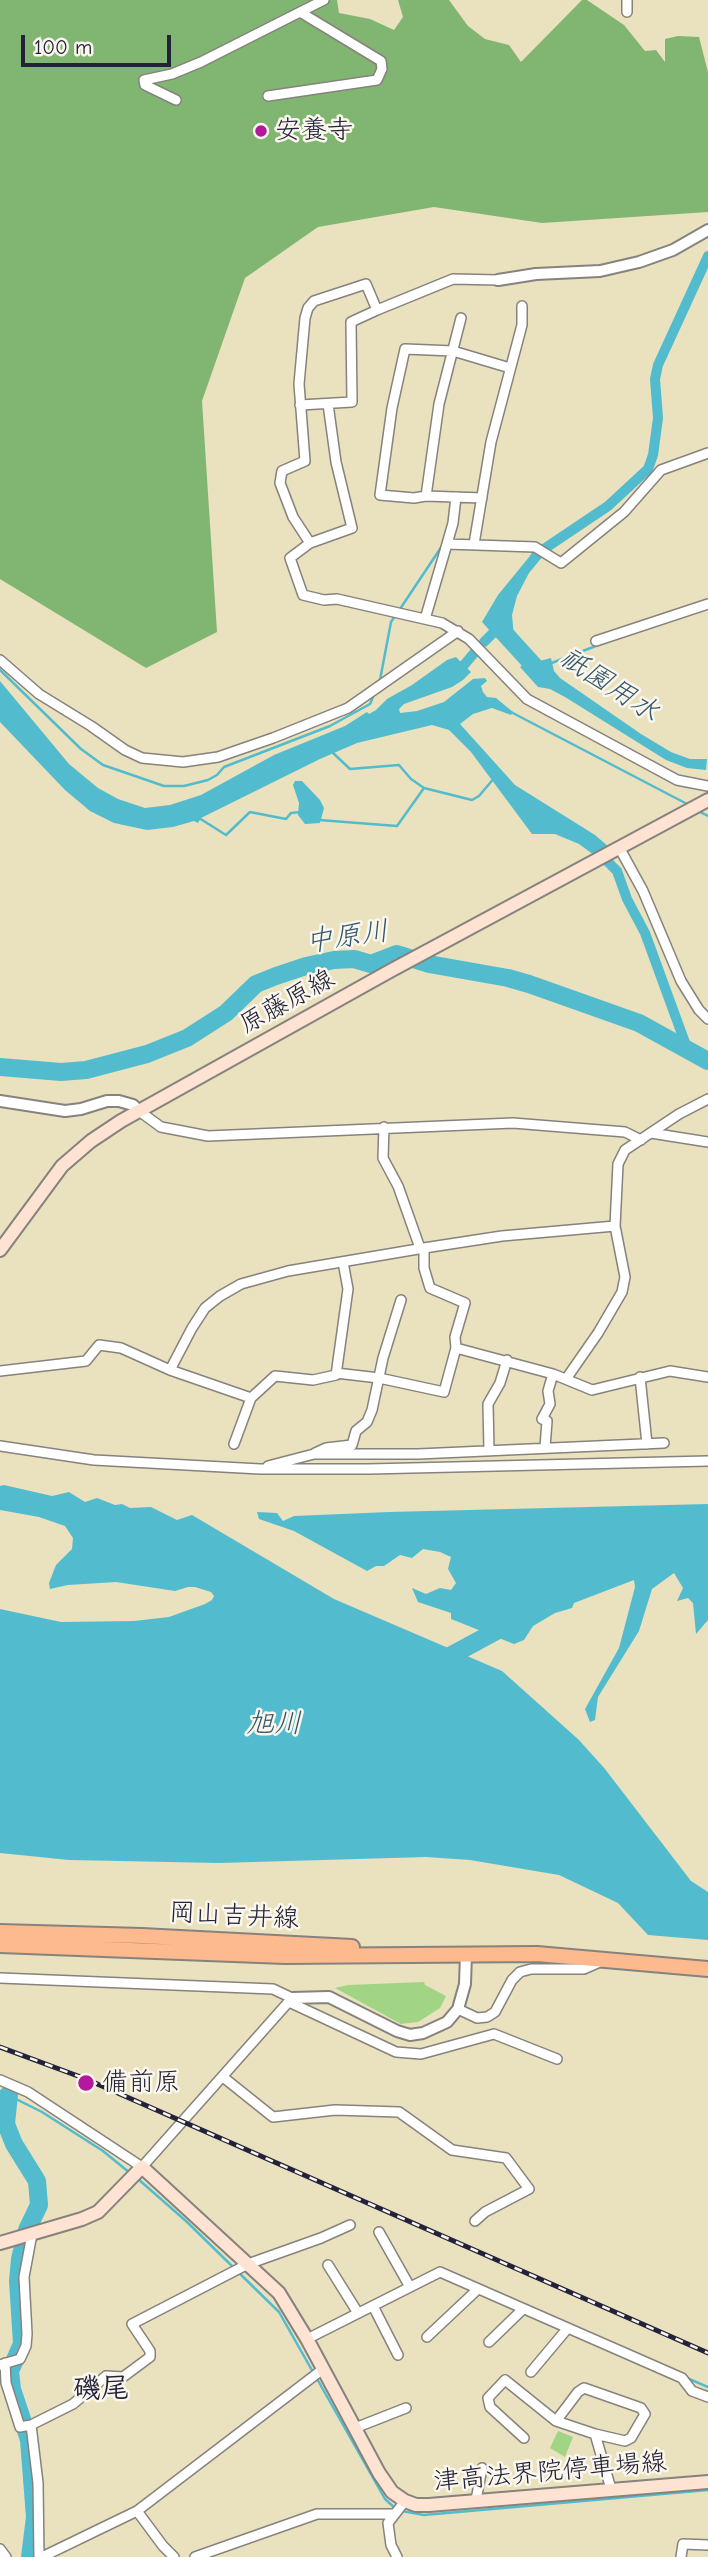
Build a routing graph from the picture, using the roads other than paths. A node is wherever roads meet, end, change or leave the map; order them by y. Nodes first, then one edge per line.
1 (324, 0) edge
2 (627, 0) edge
3 (300, 12) junction
4 (627, 12) dead end
5 (268, 96) dead end
6 (176, 100) dead end
7 (708, 230) edge
8 (498, 280) joint
9 (522, 306) dead end
10 (377, 310) junction
11 (461, 318) dead end
12 (453, 351) junction
13 (510, 368) junction
14 (328, 404) junction
15 (300, 405) junction
16 (708, 453) edge
17 (426, 496) junction
18 (456, 497) junction
19 (482, 498) junction
20 (310, 543) junction
21 (447, 544) junction
22 (474, 544) junction
23 (708, 604) edge
24 (425, 619) junction
25 (457, 631) junction
26 (596, 642) dead end
27 (2, 664) edge
28 (708, 786) edge
29 (699, 806) edge
30 (616, 851) junction
31 (708, 1019) edge
32 (708, 1100) edge
33 (0, 1101) edge
34 (139, 1111) junction
35 (384, 1127) junction
36 (651, 1133) junction
37 (641, 1140) junction
38 (708, 1142) edge
39 (615, 1226) junction
40 (422, 1248) junction
41 (0, 1250) edge
42 (343, 1262) junction
43 (401, 1300) dead end
44 (456, 1348) junction
45 (507, 1360) junction
46 (170, 1370) junction
47 (0, 1371) edge
48 (336, 1373) junction
49 (553, 1374) junction
50 (640, 1377) junction
51 (708, 1377) edge
52 (379, 1378) junction
53 (566, 1378) junction
54 (251, 1398) junction
55 (664, 1443) dead end
56 (234, 1444) dead end
57 (647, 1444) junction
58 (0, 1446) edge
59 (545, 1447) junction
60 (489, 1450) junction
61 (314, 1454) junction
62 (708, 1461) edge
63 (260, 1469) junction
64 (0, 1932) edge
65 (0, 1945) edge
66 (466, 1954) junction
67 (605, 1960) junction
68 (708, 1969) edge
69 (0, 1978) edge
70 (290, 2000) junction
71 (458, 2009) junction
72 (557, 2059) dead end
73 (223, 2077) junction
74 (0, 2080) edge
75 (137, 2172) junction
76 (475, 2221) dead end
77 (349, 2225) dead end
78 (379, 2232) dead end
79 (27, 2236) junction
80 (0, 2244) edge
81 (328, 2265) dead end
82 (241, 2268) junction
83 (410, 2287) junction
84 (478, 2289) junction
85 (373, 2306) junction
86 (523, 2309) junction
87 (358, 2313) junction
88 (567, 2329) junction
89 (427, 2337) dead end
90 (307, 2339) junction
91 (489, 2342) dead end
92 (398, 2355) dead end
93 (9, 2361) edge
94 (317, 2372) junction
95 (531, 2372) dead end
96 (708, 2397) edge
97 (406, 2408) dead end
98 (556, 2421) junction
99 (27, 2426) junction
100 (355, 2428) junction
101 (595, 2434) junction
102 (524, 2438) dead end
103 (482, 2468) dead end
104 (708, 2482) edge
105 (611, 2489) junction
106 (476, 2500) junction
107 (399, 2509) junction
108 (137, 2511) junction
109 (708, 2545) edge
110 (0, 2549) edge
111 (6, 2557) edge
112 (40, 2557) edge
113 (174, 2557) edge
114 (195, 2557) edge
115 (397, 2557) edge
116 (681, 2557) edge

1 - 3 street
2 - 4 street
3 - 5 street
3 - 6 street
7 - 8 street
8 - 10 street
9 - 13 street
10 - 14 street
10 - 15 street
11 - 12 street
12 - 13 street
12 - 17 street
12 - 17 street
13 - 19 street
14 - 15 street
14 - 20 street
15 - 20 street
16 - 22 street
17 - 18 street
18 - 19 street
18 - 21 street
19 - 22 street
20 - 24 street
21 - 22 street
21 - 24 street
23 - 26 street
24 - 25 street
25 - 27 street
25 - 28 street
29 - 30 main road, 原藤原線
30 - 31 street
30 - 34 main road, 原藤原線
32 - 36 street
33 - 34 street
34 - 35 street
34 - 41 main road, 原藤原線
35 - 37 street
35 - 40 street
36 - 37 street
36 - 38 street
37 - 39 street
39 - 40 street
39 - 53 street
40 - 42 street
40 - 44 street
42 - 46 street
42 - 48 street
43 - 52 street
44 - 45 street
44 - 52 street
45 - 49 street
45 - 60 street
46 - 47 street
46 - 54 street
48 - 52 street
48 - 54 street
49 - 53 street
49 - 59 street
50 - 51 street
50 - 53 street
50 - 57 street
52 - 61 street
54 - 56 street
55 - 57 street
57 - 59 street
58 - 63 street
59 - 60 street
60 - 61 street
61 - 63 street
62 - 63 street
64 - 66 main road, 岡山吉井線
65 - 66 main road, 岡山吉井線
66 - 67 main road, 岡山吉井線
66 - 71 street
67 - 68 main road, 岡山吉井線
67 - 71 street
69 - 70 street
70 - 71 street
70 - 72 street
70 - 73 street
73 - 75 street
73 - 76 street
74 - 75 street
75 - 79 main road
75 - 82 main road, 津高法界院停車場線
77 - 82 street
78 - 83 street
79 - 80 main road
79 - 93 street
81 - 87 street
82 - 90 main road, 津高法界院停車場線
82 - 99 street
83 - 84 street
83 - 85 street
84 - 86 street
84 - 89 street
85 - 87 street
85 - 92 street
86 - 88 street
86 - 91 street
87 - 90 street
88 - 95 street
88 - 96 street
90 - 94 main road, 津高法界院停車場線
93 - 99 street
94 - 100 main road, 津高法界院停車場線
94 - 108 street
97 - 100 street
98 - 101 street
98 - 101 street
98 - 102 street
99 - 112 street
100 - 107 main road, 津高法界院停車場線
101 - 105 street
103 - 106 street
104 - 105 main road, 津高法界院停車場線
105 - 106 main road, 津高法界院停車場線
106 - 107 main road, 津高法界院停車場線
107 - 114 street
107 - 115 street
108 - 112 street
108 - 113 street
109 - 116 street
110 - 111 street

